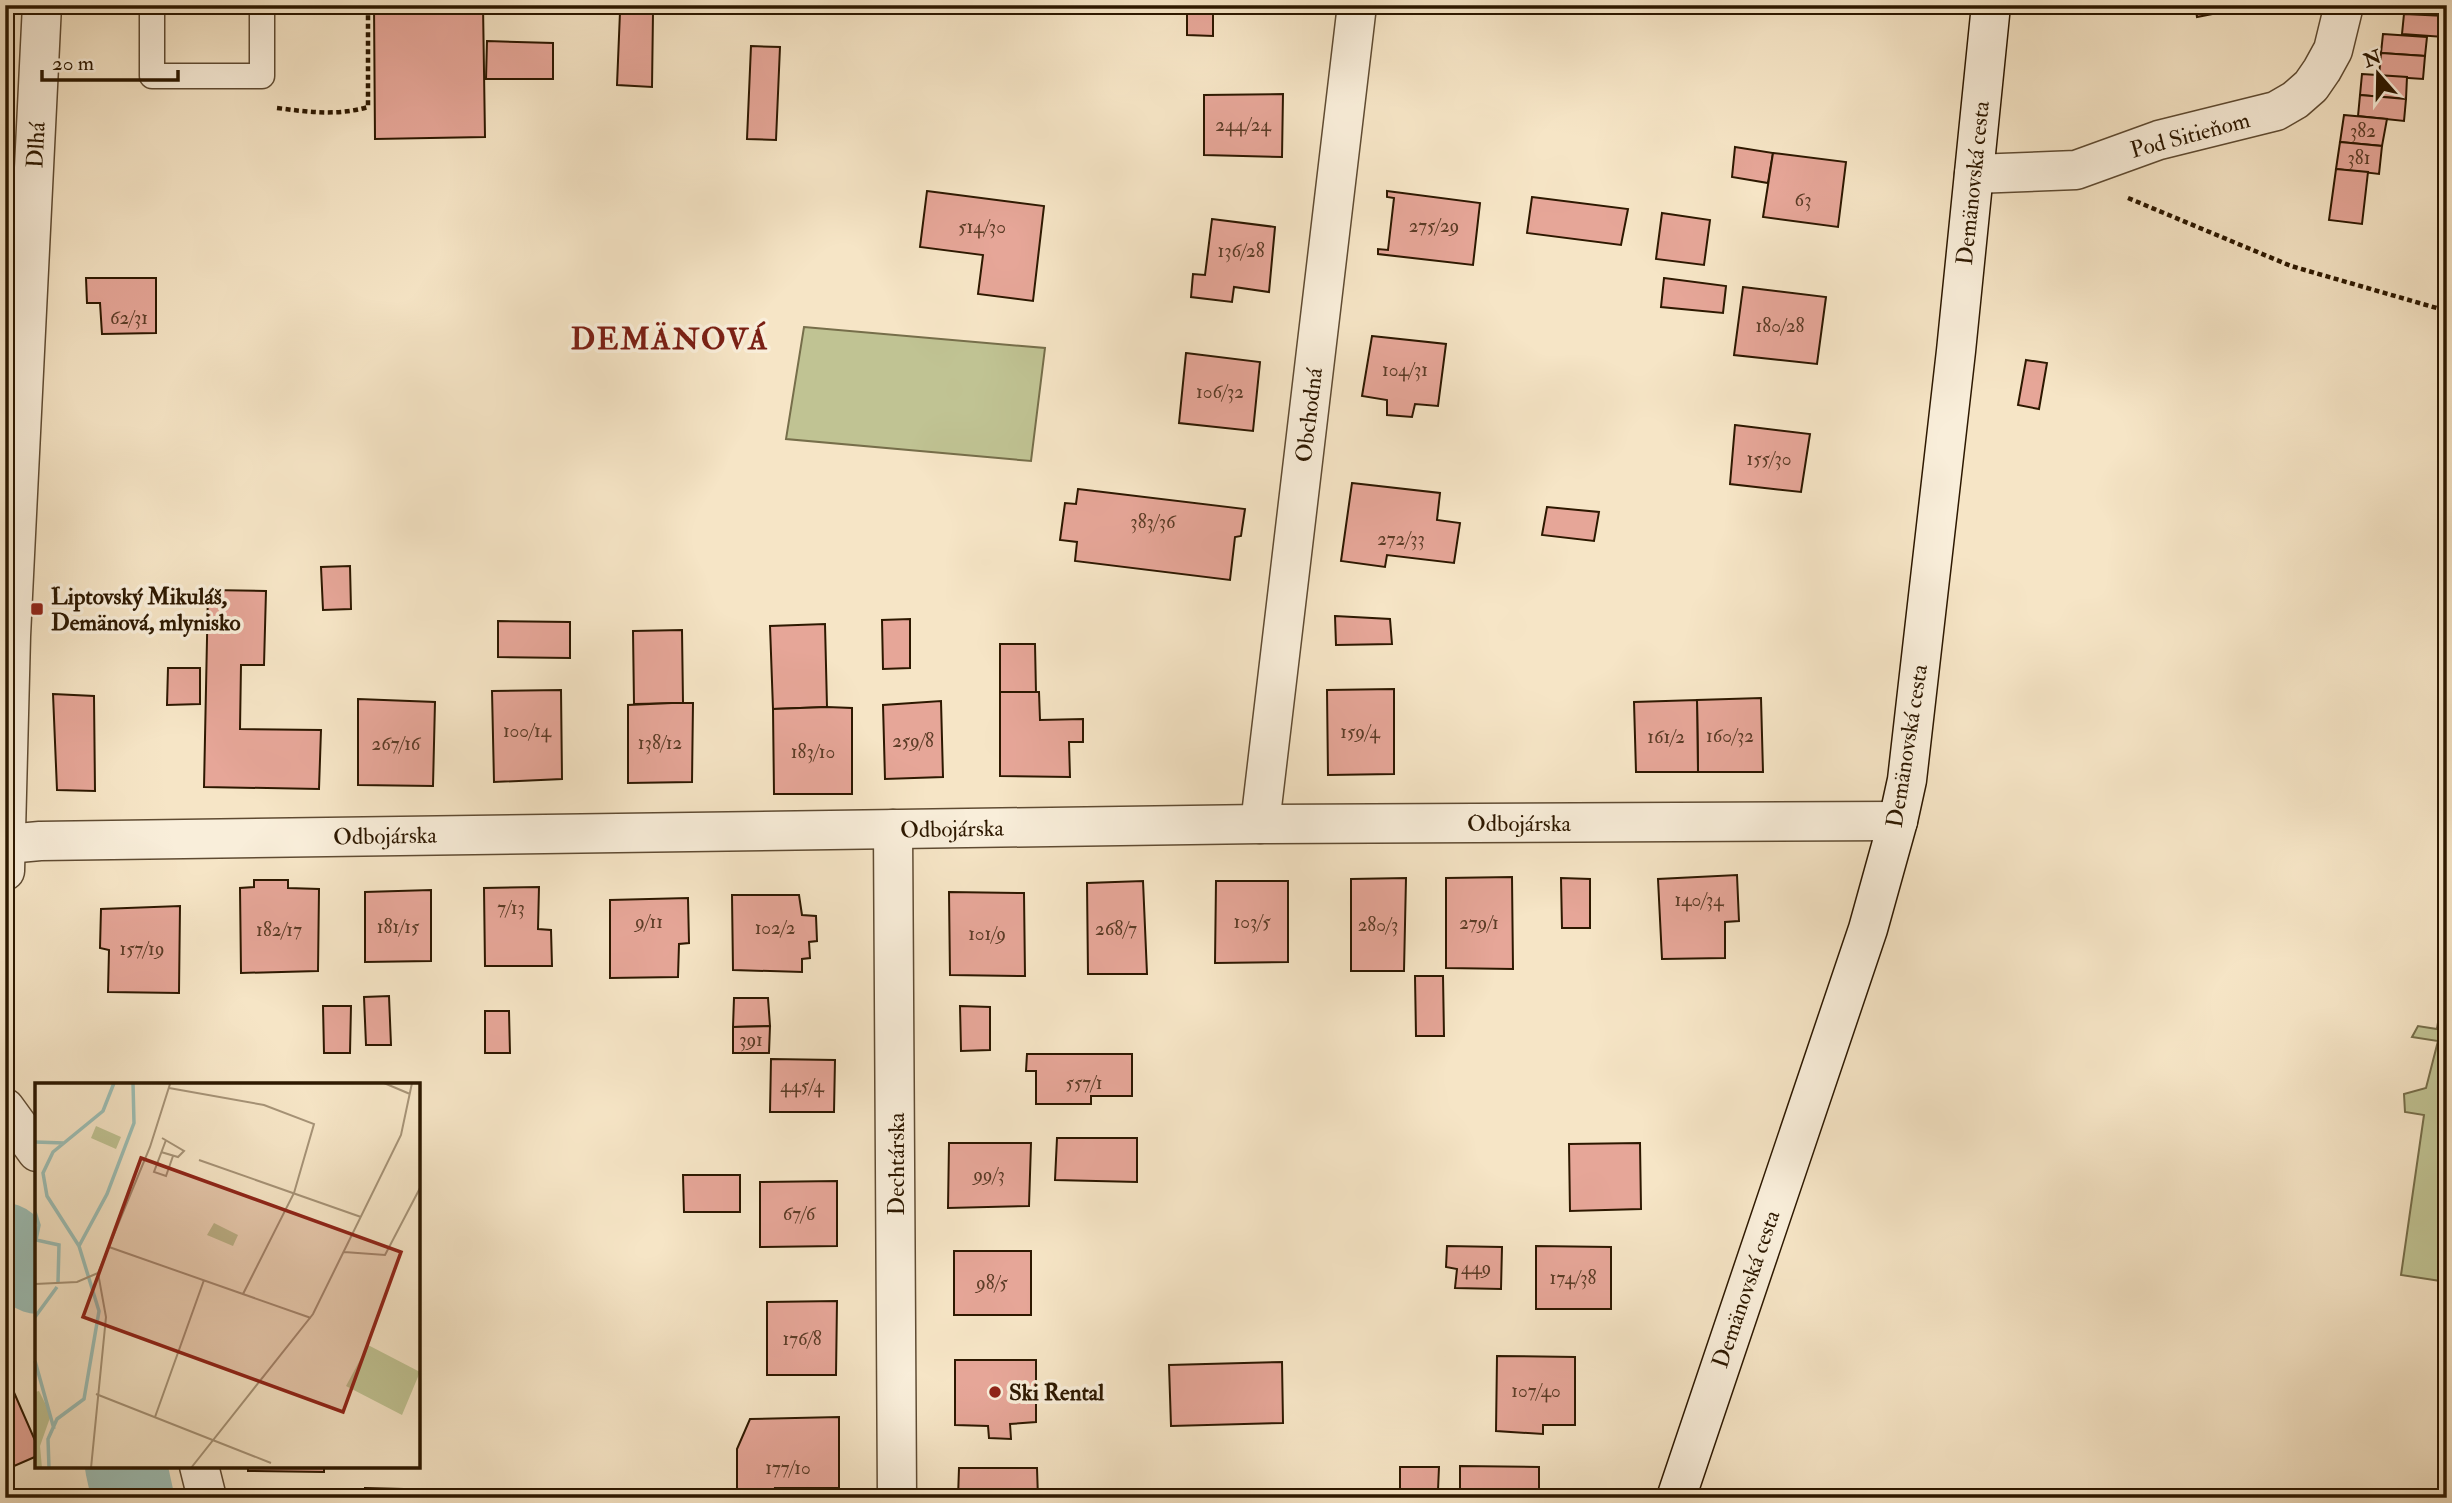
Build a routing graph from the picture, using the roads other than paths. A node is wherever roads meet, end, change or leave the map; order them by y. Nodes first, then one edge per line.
1 (42, 5) edge
2 (152, 5) edge
3 (262, 5) edge
4 (1357, 5) edge
5 (1991, 5) edge
6 (2344, 5) edge
7 (1974, 174) junction
8 (1898, 821) junction
9 (1260, 824) junction
10 (893, 830) junction
11 (6, 858) edge
12 (5, 1108) edge
13 (35, 1149) edge
14 (199, 1468) edge
15 (206, 1498) edge
16 (897, 1498) edge
17 (1676, 1498) edge

1 - 11 street, Dlhá
2 - 3 lane
4 - 9 street, Obchodná
5 - 7 street, Demänovská cesta
6 - 7 street, Pod Sitieňom
7 - 8 street, Demänovská cesta
8 - 9 street, Odbojárska
8 - 17 street, Demänovská cesta
9 - 10 street, Odbojárska
10 - 11 street, Odbojárska
10 - 16 street, Dechtárska
12 - 13 street
14 - 15 street

